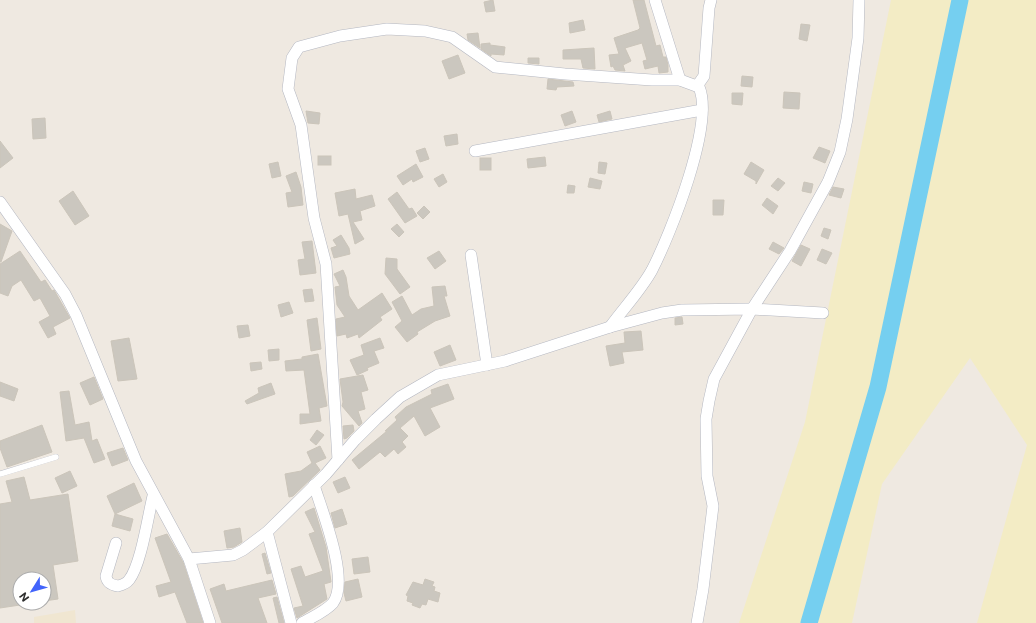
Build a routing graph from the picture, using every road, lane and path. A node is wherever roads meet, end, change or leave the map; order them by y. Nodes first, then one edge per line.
1 (655, 0) edge
2 (711, 0) edge
3 (859, 0) edge
4 (680, 80) junction
5 (697, 86) junction
6 (702, 110) junction
7 (475, 151) dead end
8 (0, 202) edge
9 (471, 255) dead end
10 (752, 309) junction
11 (823, 313) dead end
12 (610, 327) junction
13 (487, 365) junction
14 (56, 458) dead end
15 (338, 460) junction
16 (0, 474) edge
17 (314, 485) junction
18 (153, 496) junction
19 (267, 532) junction
20 (116, 543) dead end
21 (188, 559) junction
22 (210, 623) edge
23 (291, 623) edge
24 (302, 623) edge
25 (697, 623) edge

1 - 4 street
2 - 5 street
3 - 10 street
4 - 5 street
4 - 15 street
5 - 6 street
6 - 7 street
6 - 12 street
8 - 18 street
9 - 13 street
10 - 11 street
10 - 12 street
10 - 25 street
12 - 13 street
13 - 15 street
14 - 16 lane
15 - 17 street
17 - 19 street
17 - 24 street
18 - 20 street
18 - 21 street
19 - 21 street
19 - 23 street
21 - 22 street

